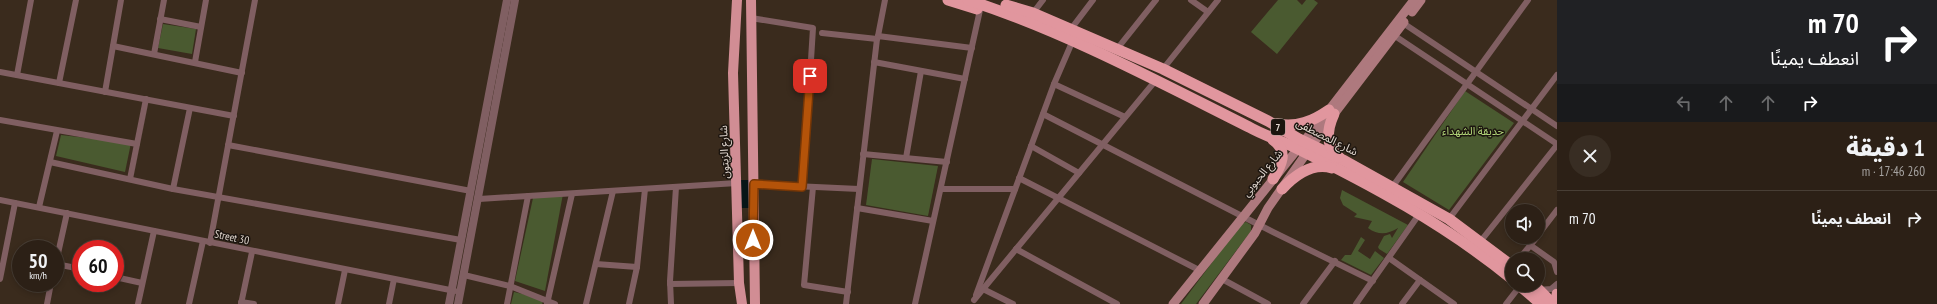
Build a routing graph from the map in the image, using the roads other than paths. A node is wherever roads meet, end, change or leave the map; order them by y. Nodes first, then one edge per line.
1 (31, 0) edge
2 (76, 0) edge
3 (121, 0) edge
4 (164, 0) edge
5 (206, 0) edge
6 (255, 0) edge
7 (507, 0) edge
8 (516, 0) edge
9 (731, 0) edge
10 (737, 0) edge
11 (751, 0) edge
12 (756, 0) edge
13 (885, 0) edge
14 (948, 0) edge
15 (968, 0) edge
16 (989, 0) edge
17 (1043, 0) edge
18 (1093, 0) edge
19 (1156, 0) edge
20 (1191, 0) edge
21 (1218, 0) edge
22 (1414, 0) edge
23 (1422, 0) edge
24 (1528, 0) edge
25 (1008, 6) edge
26 (980, 10) junction
27 (1208, 12) junction
28 (1032, 13) junction
29 (751, 14) junction
30 (160, 19) junction
31 (1401, 22) junction
32 (201, 27) junction
33 (1071, 29) junction
34 (1050, 31) junction
35 (822, 33) dead end
36 (1392, 33) junction
37 (878, 38) junction
38 (1073, 40) junction
39 (113, 46) junction
40 (972, 48) junction
41 (1117, 49) junction
42 (154, 54) junction
43 (195, 62) junction
44 (874, 62) junction
45 (1163, 69) junction
46 (921, 71) junction
47 (0, 72) edge
48 (242, 72) junction
49 (1475, 72) junction
50 (733, 73) junction
51 (17, 75) junction
52 (1557, 75) edge
53 (965, 79) junction
54 (1156, 80) junction
55 (59, 83) junction
56 (1054, 84) junction
57 (1466, 84) junction
58 (105, 92) junction
59 (146, 100) junction
60 (190, 108) junction
61 (1530, 109) junction
62 (1331, 112) junction
63 (1042, 114) junction
64 (234, 116) junction
65 (1125, 117) junction
66 (0, 120) edge
67 (1268, 121) junction
68 (1522, 121) junction
69 (1557, 126) edge
70 (57, 131) junction
71 (1260, 133) junction
72 (137, 144) junction
73 (1557, 144) edge
74 (228, 145) junction
75 (1102, 145) junction
76 (1031, 146) junction
77 (1305, 147) junction
78 (863, 154) junction
79 (906, 158) junction
80 (50, 162) junction
81 (947, 162) junction
82 (1342, 166) junction
83 (1079, 173) junction
84 (1019, 178) junction
85 (130, 179) junction
86 (1273, 179) junction
87 (737, 183) junction
88 (754, 184) junction
89 (1393, 186) junction
90 (676, 187) junction
91 (802, 187) junction
92 (813, 187) junction
93 (173, 189) junction
94 (645, 189) junction
95 (859, 189) junction
96 (941, 189) junction
97 (1015, 189) junction
98 (1282, 189) junction
99 (471, 191) junction
100 (613, 191) junction
101 (572, 194) junction
102 (528, 196) junction
103 (218, 197) junction
104 (1058, 198) junction
105 (479, 199) junction
106 (0, 200) edge
107 (16, 203) junction
108 (39, 207) junction
109 (857, 208) junction
110 (737, 209) junction
111 (753, 209) junction
112 (1557, 210) edge
113 (67, 213) junction
114 (1420, 213) junction
115 (1242, 216) junction
116 (1449, 219) junction
117 (934, 222) junction
118 (1259, 225) junction
119 (1545, 226) edge
120 (154, 231) junction
121 (61, 240) edge
122 (461, 240) junction
123 (753, 240) junction
124 (203, 241) junction
125 (738, 241) junction
126 (1480, 242) junction
127 (210, 243) junction
128 (1530, 245) joint
129 (1016, 249) junction
130 (252, 252) junction
131 (1524, 252) edge
132 (2, 255) edge
133 (1389, 258) junction
134 (1336, 261) junction
135 (1505, 261) edge
136 (1556, 263) edge
137 (596, 264) junction
138 (637, 267) junction
139 (345, 270) junction
140 (1198, 270) junction
141 (1557, 272) edge
142 (464, 274) junction
143 (1505, 274) edge
144 (0, 279) edge
145 (124, 279) edge
146 (394, 279) junction
147 (1222, 279) junction
148 (1420, 280) junction
149 (1373, 281) junction
150 (739, 283) junction
151 (142, 284) junction
152 (670, 284) junction
153 (1557, 284) edge
154 (510, 286) junction
155 (983, 289) junction
156 (1545, 290) edge
157 (50, 292) edge
158 (456, 292) junction
159 (848, 292) junction
160 (1512, 292) edge
161 (1527, 292) edge
162 (1541, 292) edge
163 (547, 302) edge
164 (973, 302) edge
165 (241, 303) edge
166 (47, 304) edge
167 (138, 304) edge
168 (189, 304) edge
169 (254, 304) edge
170 (338, 304) edge
171 (389, 304) edge
172 (450, 304) edge
173 (458, 304) edge
174 (507, 304) edge
175 (555, 304) edge
176 (586, 304) edge
177 (629, 304) edge
178 (671, 304) edge
179 (742, 304) edge
180 (755, 304) edge
181 (846, 304) edge
182 (915, 304) edge
183 (1013, 304) edge
184 (1117, 304) edge
185 (1173, 304) edge
186 (1203, 304) edge
187 (1268, 304) edge
188 (1303, 304) edge
189 (1356, 304) edge
190 (1402, 304) edge
191 (1453, 304) edge
192 (1506, 304) edge
193 (1540, 304) edge
194 (1553, 304) edge

1 - 51 street
2 - 55 street
3 - 39 street
4 - 30 street
5 - 32 street
6 - 48 street
7 - 99 street
8 - 105 street
9 - 50 main road
10 - 50 main road, شارع الزيتون
11 - 29 main road
12 - 29 main road
13 - 37 street
14 - 26 highway
15 - 25 highway, 7
16 - 25 highway, 7
17 - 28 street
18 - 33 street
19 - 41 street
20 - 27 street
21 - 27 street
22 - 31 main road
23 - 31 main road
24 - 49 street
25 - 28 highway, 7
25 - 34 highway, 7
26 - 34 highway
26 - 40 street
27 - 45 street
28 - 33 highway, شارع المصطفى / 7
29 - 88 main road
29 - 91 street
30 - 32 street
30 - 42 street
31 - 36 main road
31 - 49 street
32 - 43 street
33 - 41 highway, شارع المصطفى / 7
34 - 38 highway, شارع المصطفى / 7
35 - 37 street
36 - 57 street
36 - 62 main road
37 - 40 street
37 - 44 street
38 - 54 highway, شارع المصطفى / 7
38 - 56 street
39 - 42 street
39 - 58 street
40 - 53 street
41 - 45 highway, شارع المصطفى / 7
42 - 43 street
43 - 48 street
44 - 46 street
44 - 78 street
45 - 67 highway, شارع المصطفى / 7
46 - 53 street
46 - 79 street
47 - 51 street
48 - 64 street
49 - 57 street
49 - 61 street
50 - 87 main road, شارع الزيتون
51 - 55 street
52 - 61 street
53 - 81 street
54 - 65 street
54 - 71 highway, شارع المصطفى / 7
55 - 58 street
56 - 63 street
56 - 65 street
57 - 68 street
57 - 89 street
58 - 59 street
59 - 60 street
59 - 72 street
60 - 64 street
60 - 93 street
61 - 68 street
61 - 69 street
62 - 67 highway
62 - 77 main road
62 - 82 highway
63 - 75 street
63 - 76 street
64 - 74 street
65 - 75 street
66 - 70 street
67 - 77 highway, شارع المصطفى / 7
68 - 73 street
68 - 116 street
70 - 72 street
70 - 80 street
71 - 77 highway, شارع المصطفى / 7
71 - 86 highway
72 - 85 street
73 - 126 street
74 - 99 street
74 - 103 street
75 - 83 street
75 - 115 street
76 - 83 street
76 - 84 street
77 - 82 highway, شارع المصطفى / 7
77 - 86 main road, شارع الحبوبي
77 - 98 main road
78 - 79 street
78 - 95 street
79 - 81 street
80 - 85 street
80 - 108 street
81 - 96 street
82 - 89 highway, شارع المصطفى / 7
82 - 98 highway
82 - 114 highway, شارع المصطفى / 7
83 - 104 street
84 - 97 street
84 - 104 street
85 - 93 street
86 - 115 main road, شارع الحبوبي
87 - 90 street
87 - 110 main road, شارع الزيتون
88 - 91 street
88 - 111 main road
89 - 116 highway, شارع المصطفى / 7
90 - 94 street
90 - 152 street
91 - 92 street
92 - 95 street
92 - 159 street
93 - 103 street
94 - 100 street
94 - 138 street
95 - 109 street
96 - 97 street
96 - 117 street
97 - 164 street
98 - 118 main road
99 - 122 street
100 - 101 street
100 - 137 street
101 - 102 street
101 - 163 street
102 - 105 street
102 - 154 street
103 - 122 street
103 - 127 street
104 - 129 street
104 - 140 street
105 - 142 street
106 - 107 street, Street 30
107 - 108 street, Street 30
107 - 132 street
108 - 113 street, Street 30
109 - 117 street
109 - 159 street
110 - 111 main road
110 - 125 main road, شارع الزيتون
111 - 123 main road
112 - 119 street
113 - 120 street, Street 30
113 - 121 street
114 - 133 street
114 - 143 highway, شارع المصطفى / 7
115 - 118 street
115 - 140 main road, شارع الحبوبي
116 - 126 highway, شارع المصطفى / 7
117 - 182 street
118 - 134 street
118 - 147 main road
120 - 124 street, Street 30
120 - 151 street
122 - 158 street
123 - 125 main road
123 - 180 main road
124 - 127 street, Street 30
124 - 168 street
125 - 150 main road, شارع الزيتون
126 - 135 highway, شارع المصطفى / 7
127 - 130 street, Street 30
128 - 131 street
128 - 136 street
129 - 155 street
129 - 184 street
130 - 139 street, Street 30
130 - 165 street
132 - 144 street
133 - 148 street
133 - 149 street
134 - 149 street
134 - 188 street
136 - 141 street
137 - 138 street
137 - 176 street
138 - 177 street
139 - 146 street, Street 30
139 - 170 street
140 - 185 main road, شارع الحبوبي
142 - 154 street
142 - 158 street
145 - 151 street
146 - 158 street, Street 30
146 - 171 street
147 - 186 main road
147 - 187 street
148 - 190 street
148 - 191 street
149 - 189 street
150 - 152 street
150 - 179 main road, شارع الزيتون
151 - 167 street
152 - 178 street
153 - 156 street
154 - 163 street
154 - 174 street
155 - 164 street
155 - 183 street
157 - 166 street
158 - 172 street
158 - 173 street
159 - 181 street
160 - 192 street
161 - 193 highway, شارع المصطفى / 7
162 - 194 highway
163 - 175 street
165 - 169 street

